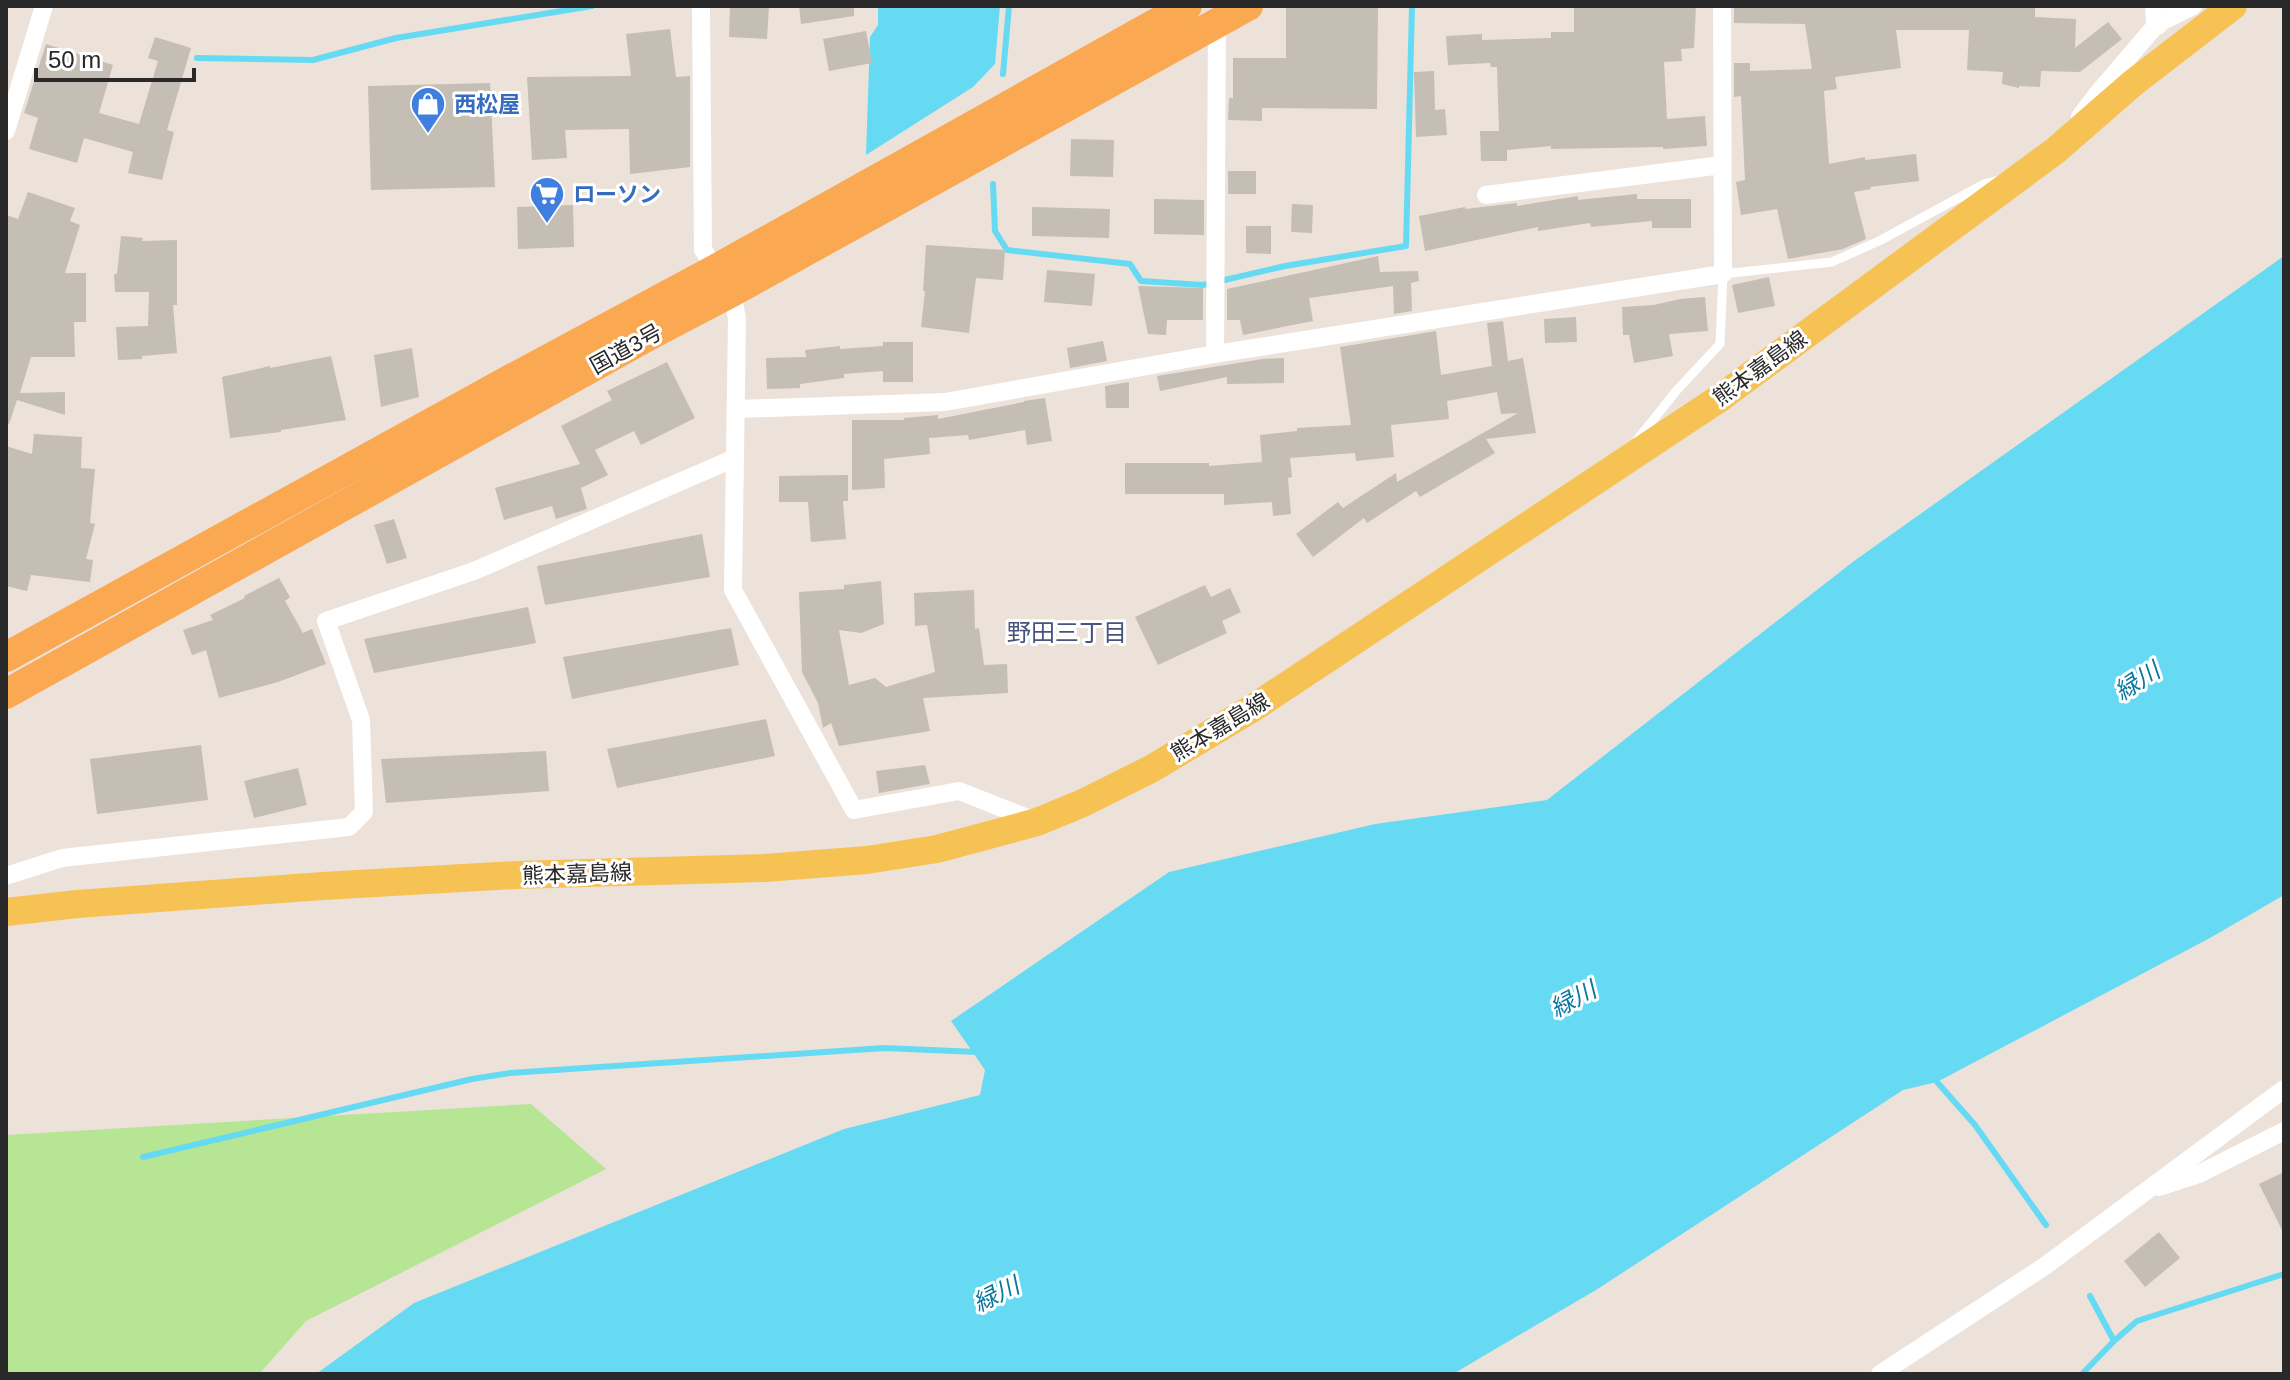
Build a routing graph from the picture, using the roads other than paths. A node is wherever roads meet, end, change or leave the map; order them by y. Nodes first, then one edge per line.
1 (44, 6) edge
2 (701, 6) edge
3 (1187, 6) edge
4 (1248, 6) edge
5 (1722, 6) edge
6 (2193, 6) edge
7 (2233, 6) edge
8 (2156, 15) edge
9 (1217, 25) junction
10 (6, 131) edge
11 (2055, 151) junction
12 (1722, 165) junction
13 (2025, 173) junction
14 (1486, 195) dead end
15 (1723, 274) junction
16 (724, 281) junction
17 (1215, 354) junction
18 (737, 409) junction
19 (735, 458) junction
20 (1614, 469) junction
21 (6, 657) edge
22 (6, 694) edge
23 (1037, 822) junction
24 (6, 876) edge
25 (6, 912) edge
26 (2284, 1089) edge
27 (2284, 1131) edge
28 (2116, 1213) junction
29 (1880, 1374) edge

1 - 10 street
2 - 16 street
3 - 16 highway, 国道3号
4 - 9 highway, 国道3号
5 - 12 street
6 - 8 street
7 - 11 main road, 熊本嘉島線
8 - 11 street
9 - 16 highway, 国道3号
9 - 17 street
11 - 13 main road, 熊本嘉島線
12 - 14 street
12 - 15 street
13 - 15 lane
13 - 20 main road, 熊本嘉島線
15 - 17 street
15 - 20 lane
16 - 18 street
16 - 21 highway, 国道3号
16 - 22 highway, 国道3号
17 - 18 street
18 - 19 street
19 - 23 street
19 - 24 street
20 - 23 main road, 熊本嘉島線
23 - 25 main road, 熊本嘉島線
26 - 28 street
27 - 28 street
28 - 29 street

